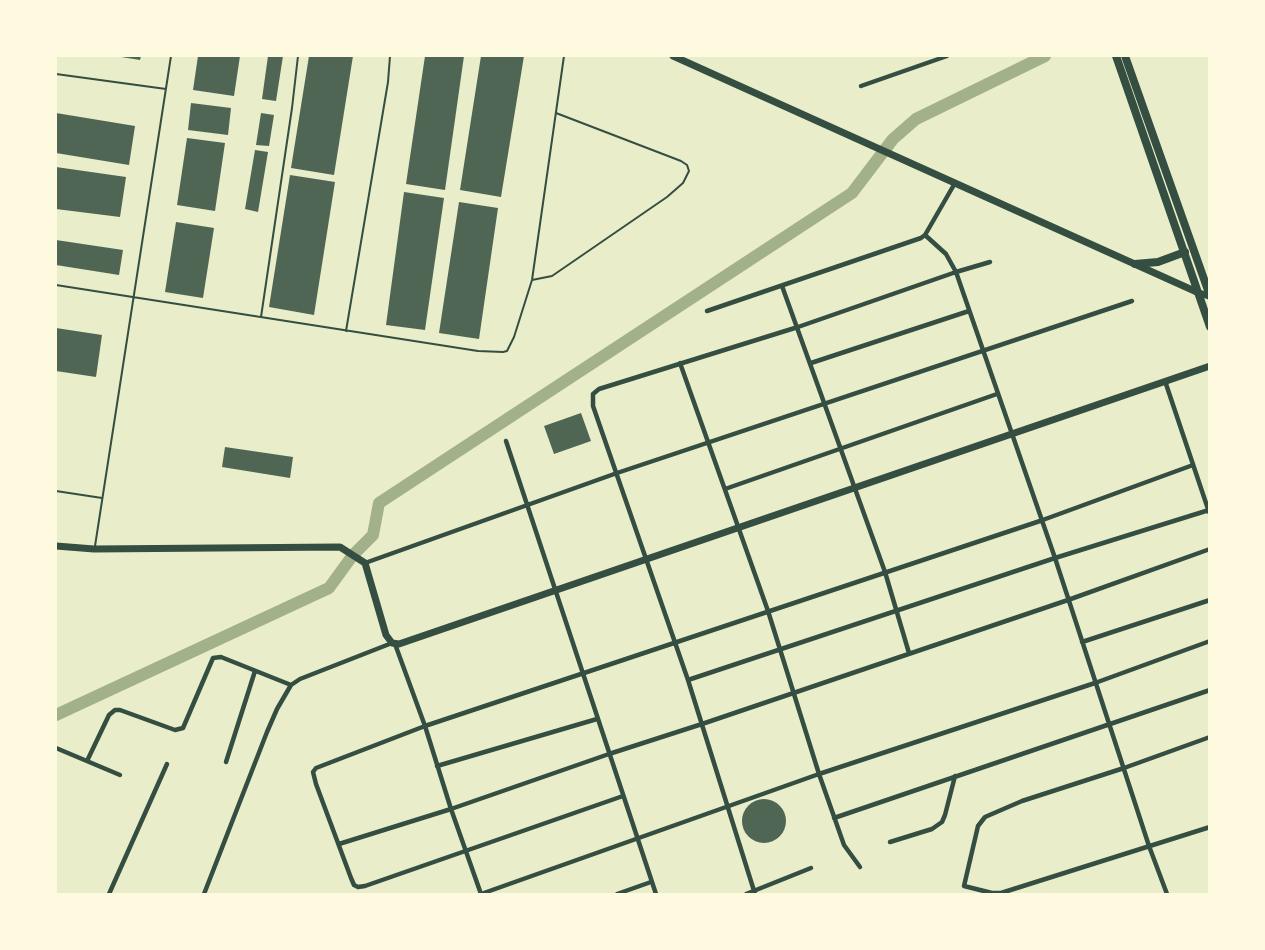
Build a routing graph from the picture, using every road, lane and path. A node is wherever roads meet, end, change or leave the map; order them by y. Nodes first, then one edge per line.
1 (171, 56) edge
2 (298, 56) edge
3 (390, 56) edge
4 (564, 56) edge
5 (673, 56) edge
6 (947, 56) edge
7 (1116, 56) edge
8 (1125, 56) edge
9 (56, 74) edge
10 (861, 86) dead end
11 (166, 89) junction
12 (555, 112) junction
13 (955, 183) junction
14 (925, 235) junction
15 (1185, 252) junction
16 (990, 262) dead end
17 (1135, 264) junction
18 (956, 272) junction
19 (532, 280) junction
20 (56, 285) edge
21 (782, 286) junction
22 (1199, 294) junction
23 (1209, 296) edge
24 (134, 297) junction
25 (1132, 301) dead end
26 (707, 311) dead end
27 (969, 311) junction
28 (261, 318) junction
29 (798, 327) junction
30 (1209, 327) edge
31 (346, 331) junction
32 (983, 351) junction
33 (680, 363) junction
34 (811, 363) junction
35 (1209, 366) edge
36 (1164, 381) junction
37 (997, 394) junction
38 (825, 404) junction
39 (1011, 434) junction
40 (506, 441) dead end
41 (709, 442) junction
42 (841, 448) junction
43 (1193, 465) junction
44 (617, 473) junction
45 (854, 487) junction
46 (725, 489) junction
47 (56, 491) edge
48 (102, 498) junction
49 (527, 505) junction
50 (1209, 511) edge
51 (1040, 521) junction
52 (738, 527) junction
53 (56, 546) edge
54 (94, 549) junction
55 (1209, 549) edge
56 (1055, 558) junction
57 (646, 559) junction
58 (365, 563) junction
59 (885, 573) junction
60 (556, 590) junction
61 (1068, 600) junction
62 (1209, 600) edge
63 (768, 611) junction
64 (897, 612) junction
65 (1209, 641) edge
66 (1082, 642) junction
67 (394, 643) junction
68 (675, 644) junction
69 (781, 651) junction
70 (909, 653) junction
71 (255, 671) junction
72 (583, 674) junction
73 (688, 680) junction
74 (1095, 683) junction
75 (291, 685) junction
76 (1209, 690) edge
77 (793, 693) junction
78 (597, 718) junction
79 (702, 724) junction
80 (1110, 724) junction
81 (425, 726) junction
82 (1209, 737) edge
83 (56, 748) edge
84 (609, 754) junction
85 (87, 761) junction
86 (226, 762) dead end
87 (167, 764) dead end
88 (437, 766) junction
89 (1124, 768) junction
90 (120, 774) dead end
91 (819, 774) junction
92 (955, 776) junction
93 (623, 796) junction
94 (729, 807) junction
95 (451, 809) junction
96 (834, 818) junction
97 (1209, 827) edge
98 (637, 839) junction
99 (890, 842) dead end
100 (339, 844) junction
101 (1149, 846) junction
102 (465, 850) junction
103 (860, 867) dead end
104 (811, 868) dead end
105 (651, 882) junction
106 (964, 886) junction
107 (205, 893) edge
108 (755, 893) edge
109 (109, 894) edge
110 (213, 894) edge
111 (481, 894) edge
112 (616, 894) edge
113 (656, 894) edge
114 (746, 894) edge
115 (962, 894) edge
116 (1167, 894) edge

1 - 11 lane
2 - 28 lane
3 - 31 lane
4 - 12 lane
5 - 13 main road
6 - 10 street
7 - 15 main road
8 - 23 main road
9 - 11 lane
11 - 24 lane
12 - 19 lane
12 - 19 lane
13 - 14 street
13 - 17 main road
14 - 18 street
14 - 21 street
15 - 17 main road
15 - 22 main road
16 - 18 street
17 - 22 main road
18 - 27 street
18 - 29 street
19 - 31 lane
20 - 24 lane
21 - 26 street
21 - 29 street
22 - 23 main road
22 - 30 main road
24 - 28 lane
24 - 48 lane
25 - 32 street
27 - 32 street
27 - 34 street
28 - 31 lane
29 - 33 street
29 - 34 street
32 - 37 street
32 - 38 street
33 - 41 street
33 - 44 street
34 - 38 street
35 - 36 main road
36 - 39 main road
36 - 43 street
37 - 39 street
37 - 42 street
38 - 41 street
38 - 42 street
39 - 45 main road
39 - 51 street
40 - 49 street
41 - 44 street
41 - 46 street
42 - 45 street
42 - 46 street
43 - 50 street
43 - 51 street
44 - 49 street
44 - 57 street
45 - 52 main road
45 - 59 street
46 - 52 street
47 - 48 lane
48 - 54 lane
49 - 58 street
49 - 60 street
50 - 56 street
51 - 56 street
51 - 59 street
52 - 57 main road
52 - 63 street
53 - 54 main road
54 - 58 main road
55 - 61 street
56 - 61 street
56 - 64 street
57 - 60 main road
57 - 68 street
58 - 67 main road
59 - 63 street
59 - 64 street
60 - 67 main road
60 - 72 street
61 - 66 street
61 - 70 street
62 - 66 street
63 - 68 street
63 - 69 street
64 - 69 street
64 - 70 street
65 - 74 street
66 - 74 street
67 - 75 street
67 - 81 street
68 - 72 street
68 - 73 street
69 - 73 street
69 - 77 street
70 - 77 street
71 - 75 street
71 - 85 street
71 - 86 street
72 - 78 street
72 - 81 street
73 - 79 street
74 - 80 street
74 - 91 street
75 - 107 street
76 - 80 street
77 - 79 street
77 - 91 street
78 - 84 street
78 - 88 street
79 - 84 street
79 - 94 street
80 - 89 street
80 - 92 street
81 - 88 street
81 - 100 street
82 - 89 street
83 - 85 street
84 - 93 street
84 - 95 street
85 - 90 street
87 - 109 street
88 - 95 street
89 - 101 street
89 - 106 street
91 - 94 street
91 - 96 street
92 - 96 street
92 - 99 street
93 - 98 street
93 - 102 street
94 - 98 street
94 - 108 street
95 - 100 street
95 - 102 street
96 - 103 street
97 - 101 street
98 - 105 street
98 - 111 street
100 - 102 street
101 - 106 street
101 - 116 street
102 - 111 street
104 - 108 street
105 - 112 street
105 - 113 street
106 - 115 street
107 - 110 street
108 - 114 street

